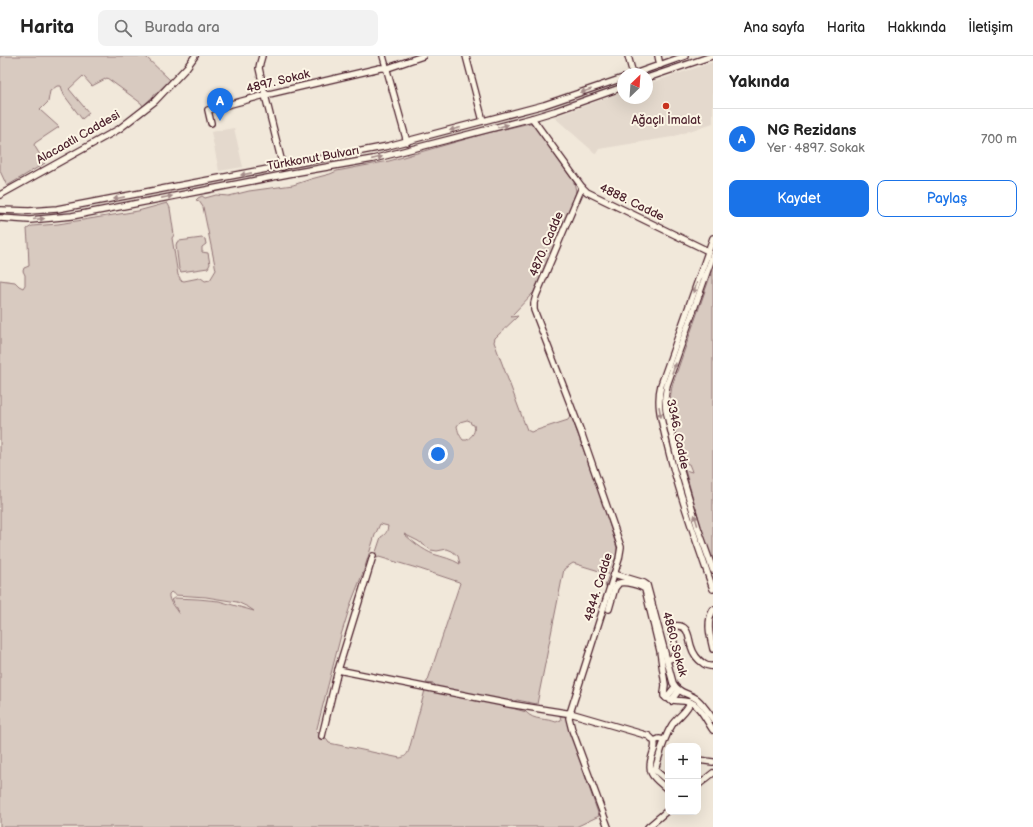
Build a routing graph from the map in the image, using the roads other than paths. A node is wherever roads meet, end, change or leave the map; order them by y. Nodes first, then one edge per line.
1 (195, 56) edge
2 (262, 56) edge
3 (382, 56) edge
4 (423, 56) edge
5 (466, 56) edge
6 (628, 56) edge
7 (658, 56) edge
8 (685, 56) edge
9 (712, 56) edge
10 (660, 65) junction
11 (385, 68) junction
12 (632, 68) edge
13 (651, 68) edge
14 (653, 76) edge
15 (617, 80) edge
16 (617, 89) edge
17 (265, 95) junction
18 (532, 118) junction
19 (483, 121) junction
20 (211, 123) dead end
21 (407, 142) junction
22 (283, 167) junction
23 (582, 187) junction
24 (0, 195) edge
25 (0, 210) edge
26 (0, 218) edge
27 (713, 238) edge
28 (711, 253) edge
29 (534, 310) joint
30 (373, 556) dead end
31 (713, 570) edge
32 (614, 574) junction
33 (713, 589) edge
34 (609, 609) dead end
35 (713, 610) edge
36 (713, 649) edge
37 (667, 660) junction
38 (713, 666) edge
39 (338, 670) junction
40 (677, 689) junction
41 (669, 699) junction
42 (690, 702) junction
43 (570, 713) junction
44 (713, 719) edge
45 (713, 730) edge
46 (322, 736) dead end
47 (664, 740) junction
48 (654, 741) junction
49 (701, 761) edge
50 (713, 762) edge
51 (713, 772) edge
52 (665, 778) edge
53 (701, 782) edge
54 (665, 787) edge
55 (665, 813) edge
56 (608, 827) edge
57 (648, 827) edge

1 - 24 street, Alacaatlı Caddesi
2 - 17 street
3 - 11 street
4 - 11 street, 4897. Sokak
5 - 19 street
6 - 12 street
7 - 10 street
8 - 10 street
9 - 14 street
10 - 13 street
11 - 17 street, 4897. Sokak
11 - 21 street
15 -> 19 street, Türkkonut Bulvarı
16 - 18 street, Türkkonut Bulvarı
17 - 20 street, 4897. Sokak
17 - 22 street
18 - 23 street, 4888. Cadde
26 -> 18 street, Türkkonut Bulvarı
19 -> 21 street, Türkkonut Bulvarı
21 - 22 street, Türkkonut Bulvarı
22 -> 25 street, Türkkonut Bulvarı
23 - 28 street, 4888. Cadde
23 - 29 street, 4870. Cadde
27 - 28 street, 3346. Cadde
31 -> 28 street, 3346. Cadde
28 -> 33 street, 3346. Cadde
29 - 32 street, 4844. Cadde
30 - 39 street
32 - 37 street, 4860. Sokak
32 - 43 street, 4844. Cadde
34 - 41 street
35 - 36 street
37 - 38 street
37 - 40 street, 4860. Sokak
39 - 43 street
39 - 46 street
40 - 41 street
40 - 44 street, 4860. Sokak
41 - 42 street
42 - 45 street
42 - 47 street
43 - 48 street
43 - 56 street, 4844. Cadde
47 - 48 street
47 - 52 street
48 - 54 street
49 - 50 street
51 - 53 street
55 - 57 street

